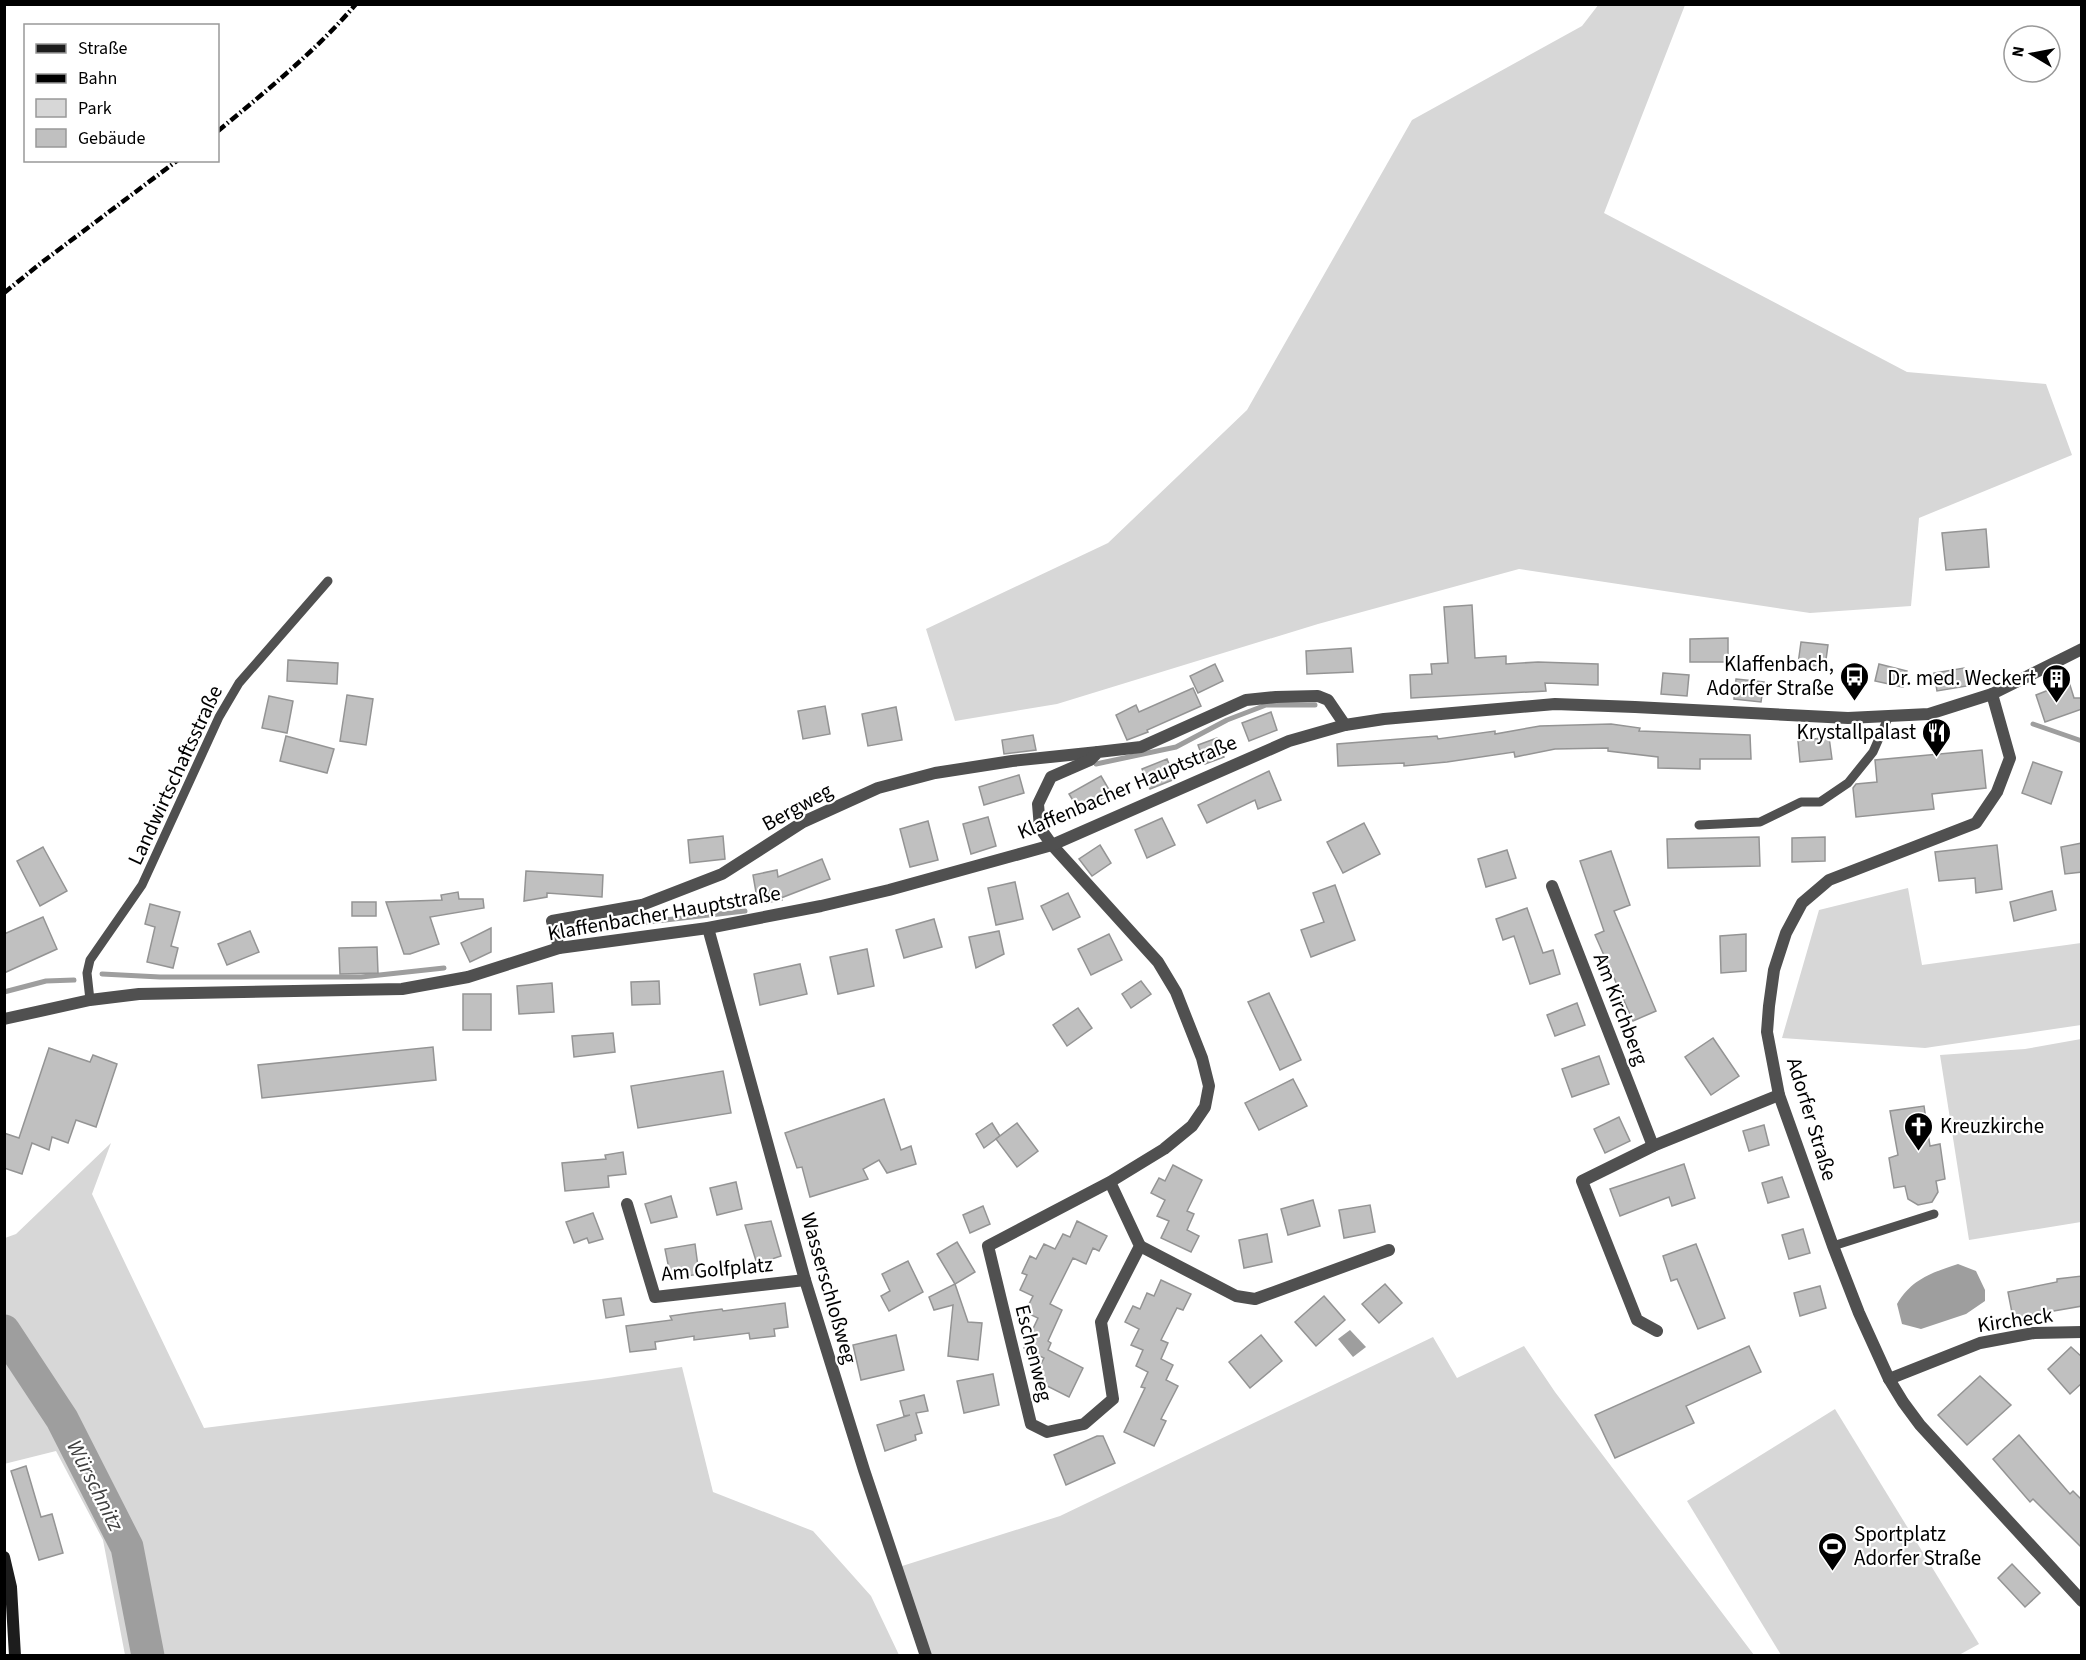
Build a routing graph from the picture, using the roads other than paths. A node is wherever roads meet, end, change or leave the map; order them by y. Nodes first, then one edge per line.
1 (328, 580) dead end
2 (2082, 649) edge
3 (1992, 694) junction
4 (1888, 718) junction
5 (1345, 725) junction
6 (1098, 752) junction
7 (1699, 825) dead end
8 (1052, 845) junction
9 (1552, 886) dead end
10 (708, 928) junction
11 (559, 948) junction
12 (90, 1000) junction
13 (4, 1019) edge
14 (1779, 1095) junction
15 (1653, 1146) junction
16 (1110, 1182) junction
17 (627, 1204) dead end
18 (1935, 1215) dead end
19 (1140, 1246) junction
20 (1833, 1246) junction
21 (1389, 1250) dead end
22 (805, 1280) junction
23 (1657, 1331) dead end
24 (2082, 1332) edge
25 (1889, 1379) junction
26 (4, 1557) edge
27 (2082, 1601) edge
28 (15, 1656) edge
29 (926, 1656) edge

1 - 12 lane, Landwirtschaftsstraße
2 - 3 street, Klaffenbacher Hauptstraße
3 - 4 street, Klaffenbacher Hauptstraße
3 - 14 street, Adorfer Straße
4 - 5 street, Klaffenbacher Hauptstraße
4 - 7 lane
5 - 6 street, Bergweg
5 - 8 street, Klaffenbacher Hauptstraße
6 - 8 street, Bergweg
6 - 11 street, Bergweg
8 - 10 street, Klaffenbacher Hauptstraße
8 - 16 street, Eschenweg
9 - 15 street, Am Kirchberg
10 - 11 street, Klaffenbacher Hauptstraße
10 - 22 street, Wasserschloßweg
11 - 12 street, Klaffenbacher Hauptstraße
12 - 13 street, Klaffenbacher Hauptstraße
14 - 15 street
14 - 20 street, Adorfer Straße
15 - 23 street
16 - 19 street
16 - 19 street, Eschenweg
17 - 22 street, Am Golfplatz
18 - 20 lane
19 - 21 street
20 - 25 street, Adorfer Straße
22 - 29 street, Wasserschloßweg
24 - 25 street, Kircheck
25 - 27 street, Adorfer Straße
26 - 28 main road

